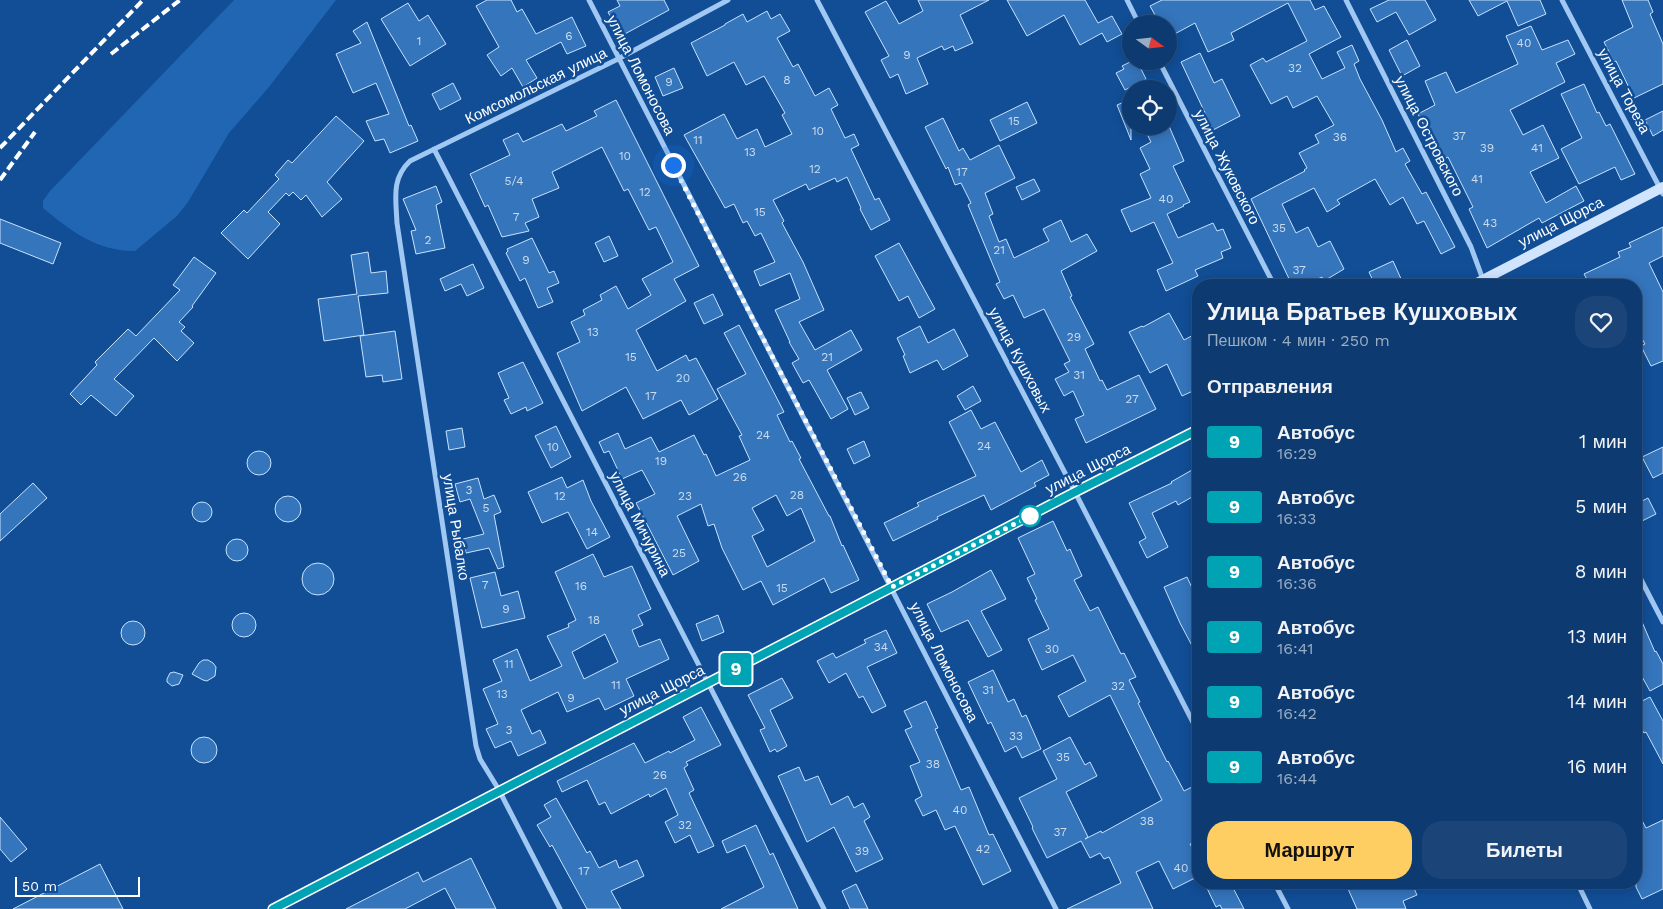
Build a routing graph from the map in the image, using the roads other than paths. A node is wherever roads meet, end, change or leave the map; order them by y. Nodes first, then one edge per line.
1 (589, 0) edge
2 (728, 0) edge
3 (817, 0) edge
4 (1127, 0) edge
5 (1346, 0) edge
6 (1562, 0) edge
7 (1134, 15) edge
8 (618, 60) junction
9 (1164, 70) edge
10 (434, 149) junction
11 (1662, 190) edge
12 (1271, 279) edge
13 (1479, 279) edge
14 (1488, 279) edge
15 (1192, 433) edge
16 (1075, 492) junction
17 (1642, 582) edge
18 (892, 587) junction
19 (1663, 622) edge
20 (708, 684) junction
21 (1192, 720) edge
22 (499, 790) junction
23 (1278, 889) edge
24 (1580, 889) edge
25 (273, 909) edge
26 (560, 909) edge
27 (824, 909) edge
28 (1056, 909) edge
29 (1288, 909) edge
30 (1590, 909) edge

1 - 8 street, улица Ломоносова
2 - 8 street, Комсомольская улица
3 - 16 street, улица Кушховых
4 - 7 street
5 - 13 street, улица Островского
6 - 11 street, улица Тореза
8 - 10 street, Комсомольская улица
8 - 18 street, улица Ломоносова
9 - 12 street, улица Жуковского
10 - 20 street, улица Мичурина
10 - 22 street, улица Рыбалко
11 - 14 street, улица Щорса
15 - 16 street, улица Щорса
16 - 18 street, улица Щорса
16 - 21 street, улица Кушховых
17 - 19 street
18 - 20 street, улица Щорса
18 - 28 street, улица Ломоносова
20 - 22 street, улица Щорса
20 - 27 street, улица Мичурина
22 - 25 street, улица Щорса
22 - 26 street, улица Рыбалко
23 - 29 street
24 - 30 street

